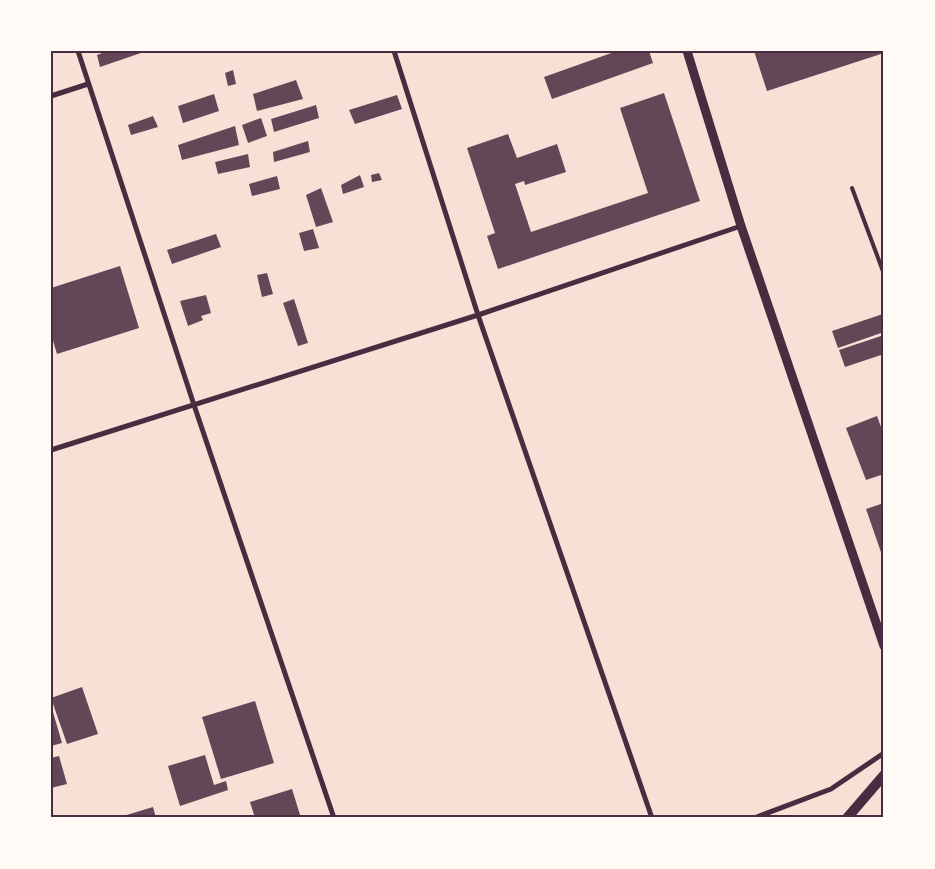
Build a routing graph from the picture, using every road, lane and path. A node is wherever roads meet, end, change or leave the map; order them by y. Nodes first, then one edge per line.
1 (78, 51) edge
2 (394, 51) edge
3 (687, 51) edge
4 (88, 84) junction
5 (51, 96) edge
6 (852, 188) dead end
7 (742, 226) junction
8 (884, 274) edge
9 (478, 315) junction
10 (194, 405) junction
11 (51, 450) edge
12 (884, 646) edge
13 (884, 753) edge
14 (884, 775) edge
15 (334, 818) edge
16 (652, 818) edge
17 (754, 818) edge
18 (847, 818) edge

1 - 4 street
2 - 9 street
3 - 7 street
4 - 5 street
4 - 10 street
6 - 8 lane
7 - 9 street
7 - 12 street
9 - 10 street
9 - 16 street
10 - 11 street
10 - 15 street
13 - 17 street
14 - 18 main road

